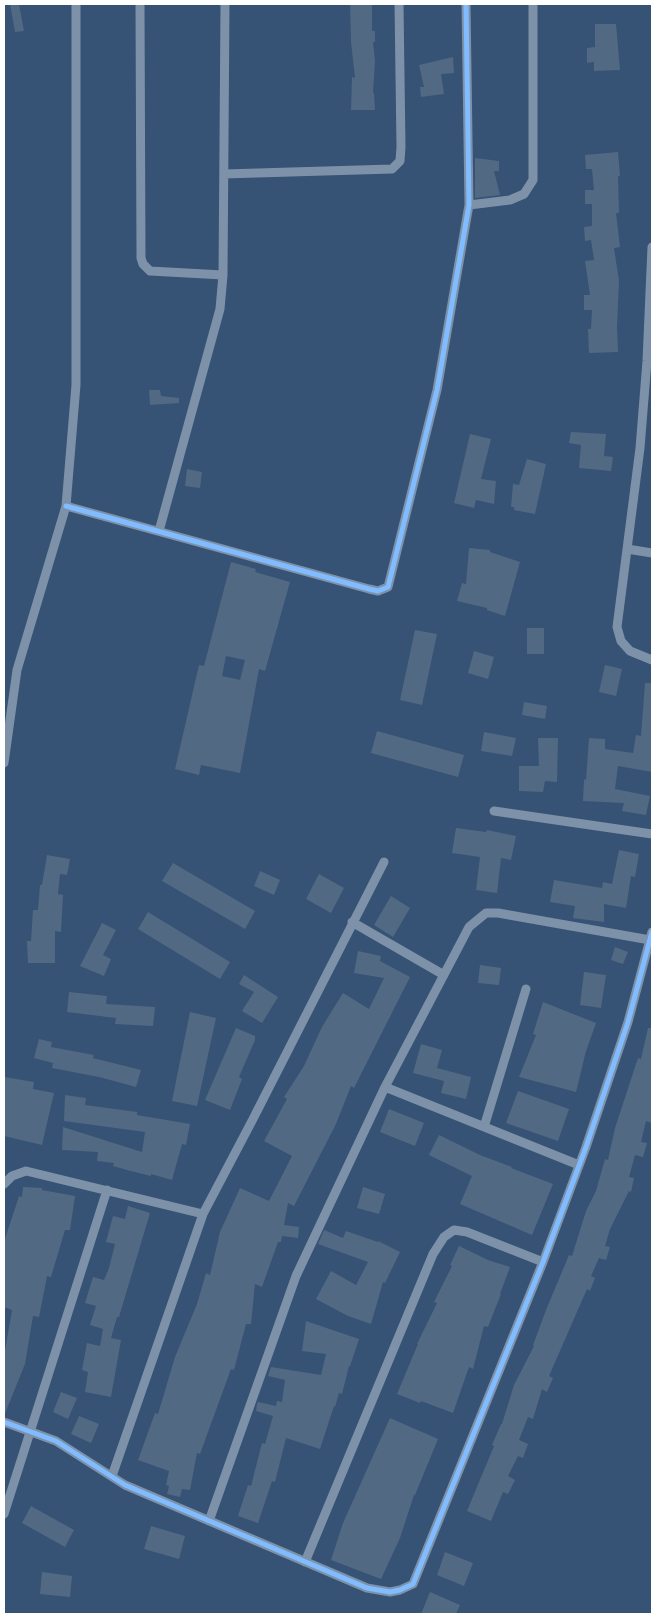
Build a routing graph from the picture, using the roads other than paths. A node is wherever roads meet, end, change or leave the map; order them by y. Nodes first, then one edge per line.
1 (76, 4) edge
2 (140, 4) edge
3 (225, 4) edge
4 (399, 4) edge
5 (466, 4) edge
6 (533, 4) edge
7 (224, 174) junction
8 (469, 205) junction
9 (652, 247) edge
10 (224, 275) junction
11 (66, 506) junction
12 (158, 531) junction
13 (627, 549) junction
14 (652, 553) edge
15 (652, 660) edge
16 (4, 763) edge
17 (494, 811) dead end
18 (652, 834) edge
19 (384, 862) dead end
20 (352, 922) junction
21 (651, 936) edge
22 (444, 975) junction
23 (526, 989) dead end
24 (385, 1086) junction
25 (484, 1126) junction
26 (579, 1165) junction
27 (4, 1184) edge
28 (107, 1190) junction
29 (203, 1214) junction
30 (543, 1262) junction
31 (4, 1422) edge
32 (30, 1430) junction
33 (112, 1476) junction
34 (4, 1514) edge
35 (209, 1521) junction
36 (305, 1562) junction

1 - 11 street
2 - 10 street
3 - 7 street
4 - 7 street
5 - 8 street
6 - 8 street
7 - 10 street
8 - 12 street
9 - 13 street
10 - 12 street
11 - 12 street
11 - 16 street
13 - 14 street
13 - 15 street
17 - 18 street
19 - 20 street
20 - 22 street
20 - 29 street
21 - 22 street
21 - 26 street
22 - 24 street
23 - 25 street
24 - 25 street
24 - 35 street
25 - 26 street
26 - 30 street
27 - 28 street
28 - 29 street
28 - 32 street
29 - 33 street
30 - 36 street
30 - 36 street
31 - 32 street
32 - 33 street
32 - 34 street
33 - 35 street
35 - 36 street

